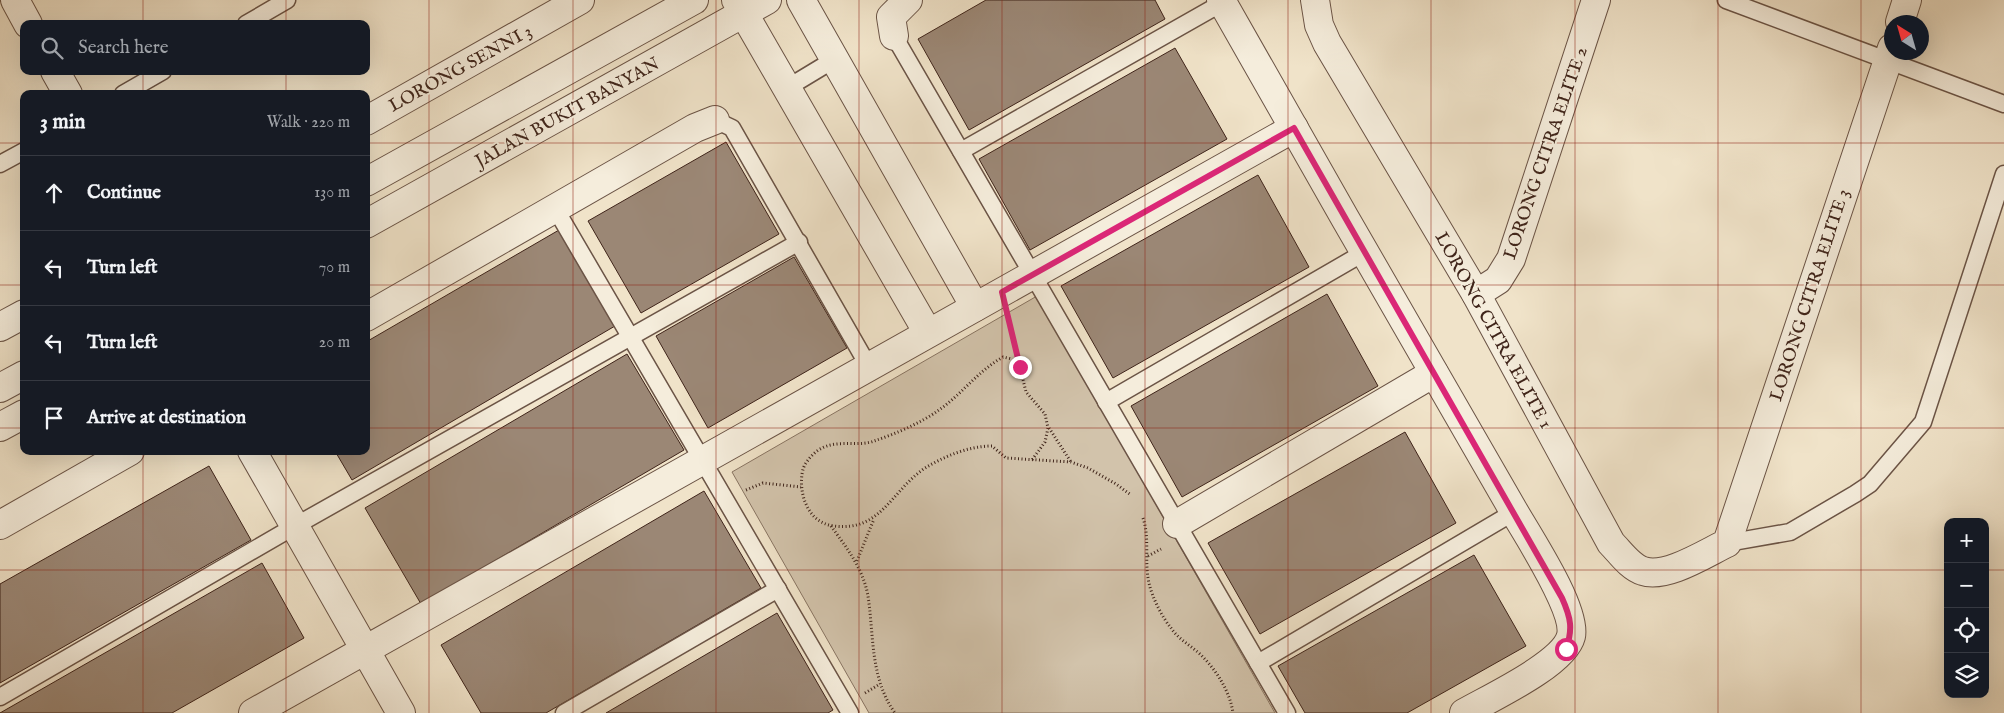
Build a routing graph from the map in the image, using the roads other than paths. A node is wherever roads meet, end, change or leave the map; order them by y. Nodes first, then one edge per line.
1 (3, 0) edge
2 (15, 0) edge
3 (287, 0) edge
4 (580, 0) edge
5 (694, 0) edge
6 (767, 0) edge
7 (801, 0) edge
8 (908, 0) edge
9 (1314, 0) edge
10 (1596, 0) edge
11 (1726, 0) edge
12 (1907, 0) edge
13 (0, 2) edge
14 (1222, 2) edge
15 (740, 7) edge
16 (1902, 15) edge
17 (26, 20) edge
18 (253, 20) edge
19 (894, 36) joint
20 (1884, 52) edge
21 (835, 59) junction
22 (1888, 60) edge
23 (1904, 60) edge
24 (57, 75) edge
25 (156, 75) edge
26 (787, 88) junction
27 (66, 90) edge
28 (130, 90) edge
29 (2004, 104) edge
30 (370, 119) edge
31 (715, 120) joint
32 (1294, 128) junction
33 (961, 151) junction
34 (20, 153) edge
35 (0, 164) edge
36 (2004, 174) edge
37 (370, 180) edge
38 (555, 208) junction
39 (370, 222) edge
40 (799, 242) junction
41 (1365, 252) junction
42 (1032, 275) junction
43 (1476, 294) junction
44 (975, 307) junction
45 (370, 314) edge
46 (20, 316) edge
47 (0, 327) edge
48 (928, 333) junction
49 (630, 337) junction
50 (869, 367) junction
51 (1434, 373) junction
52 (20, 377) edge
53 (0, 388) edge
54 (1106, 402) junction
55 (20, 416) edge
56 (0, 427) edge
57 (123, 455) edge
58 (254, 455) edge
59 (702, 460) junction
60 (1514, 512) junction
61 (1177, 524) junction
62 (0, 525) edge
63 (295, 526) junction
64 (1727, 543) junction
65 (778, 590) junction
66 (365, 650) junction
67 (1258, 663) junction
68 (0, 697) edge
69 (253, 713) edge
70 (401, 713) edge
71 (564, 713) edge
72 (850, 713) edge
73 (1287, 713) edge
74 (1464, 713) edge

1 - 13 street
2 - 17 street
3 - 18 lane
4 - 30 street, LORONG SENNI 3
5 - 37 street, JALAN BUKIT BANYAN
6 - 15 street, JALAN BUKIT BANYAN
7 - 21 street
8 - 19 street
9 - 43 street, LORONG CITRA ELITE 1
10 - 43 street, LORONG CITRA ELITE 2
11 - 20 lane
12 - 16 street
14 - 32 street
14 - 33 lane
15 - 26 street
15 - 39 street, JALAN BUKIT BANYAN
19 - 33 lane
21 - 26 lane
21 - 44 street
22 - 64 street, LORONG CITRA ELITE 3
23 - 29 lane
24 - 27 street
25 - 28 lane
26 - 48 street
31 - 38 street
31 - 40 lane
32 - 41 street
32 - 42 street
33 - 42 lane
34 - 35 lane
36 - 64 lane
38 - 45 street
38 - 49 lane
40 - 49 lane
40 - 50 lane
41 - 51 street
41 - 54 lane
42 - 44 street
42 - 54 lane
43 - 64 street, LORONG CITRA ELITE 1
44 - 48 street
46 - 47 street
48 - 50 street
49 - 59 lane
49 - 63 lane
50 - 59 street
51 - 60 street
51 - 61 street
52 - 53 street
54 - 61 lane
55 - 56 street
57 - 62 street
58 - 63 street
59 - 65 lane
59 - 66 street
60 - 67 lane
60 - 74 street
61 - 67 lane
63 - 66 street
63 - 68 lane
65 - 71 lane
65 - 72 lane
66 - 69 street
66 - 70 street
67 - 73 lane

